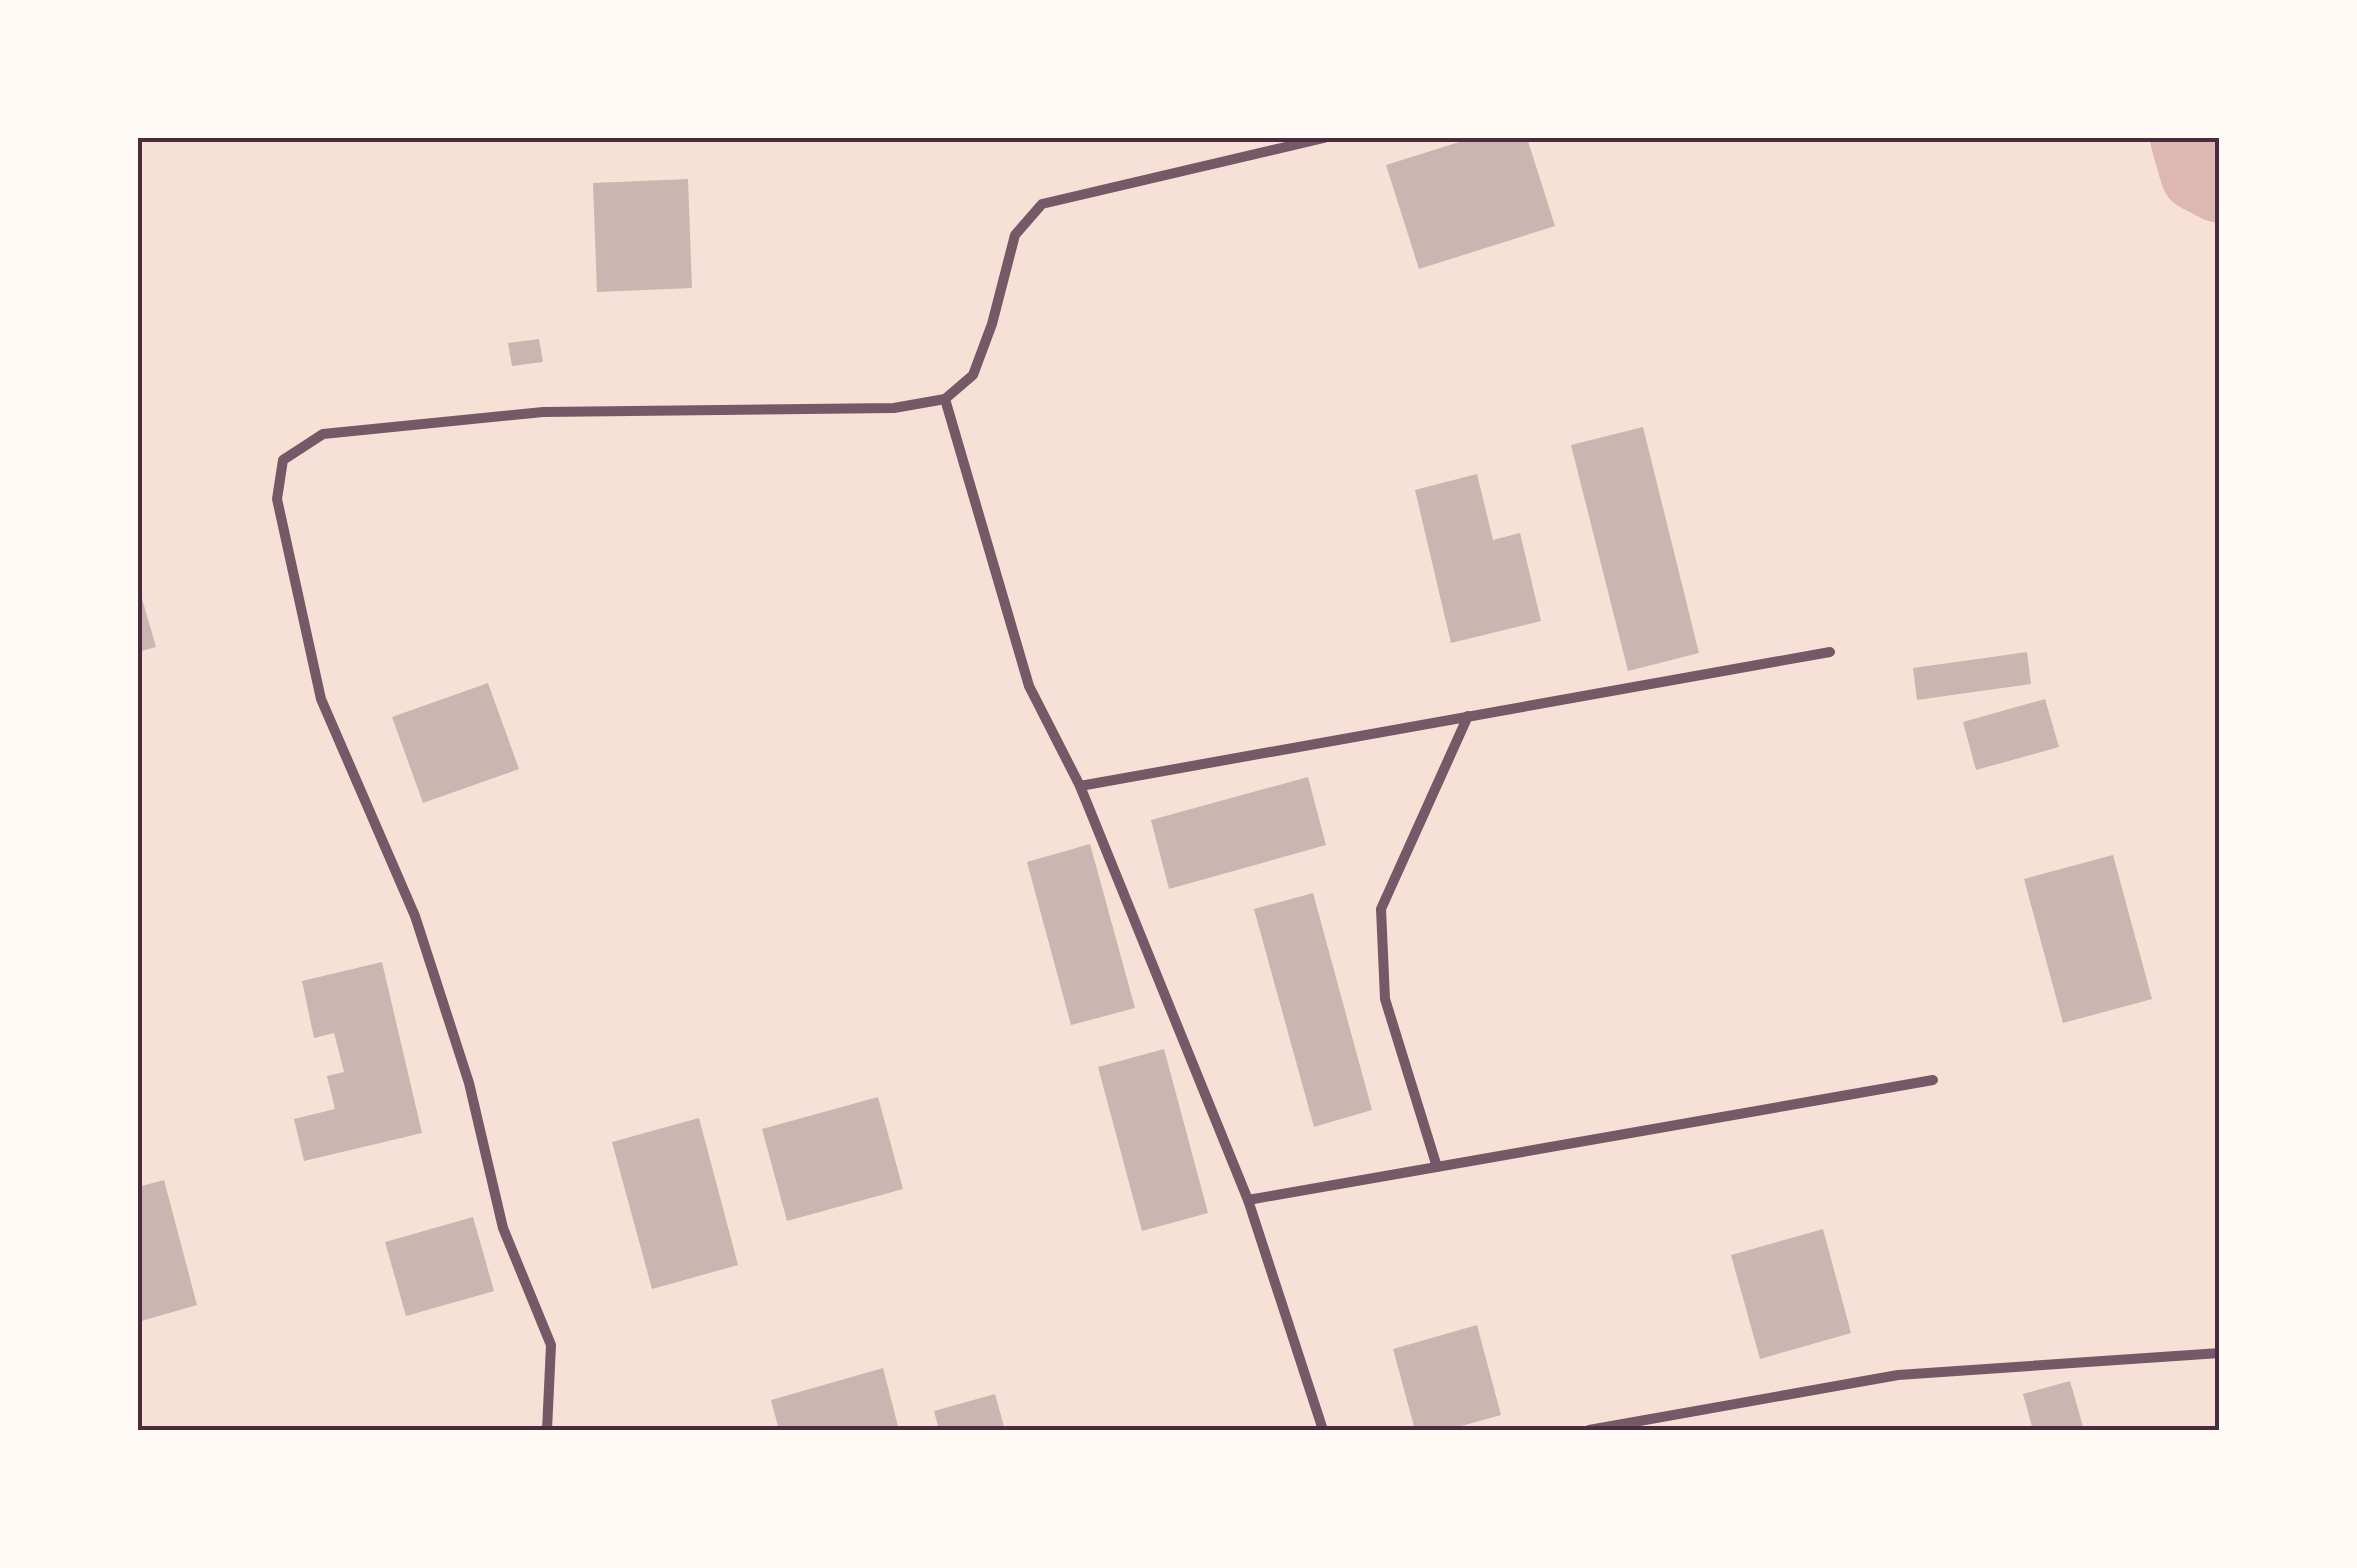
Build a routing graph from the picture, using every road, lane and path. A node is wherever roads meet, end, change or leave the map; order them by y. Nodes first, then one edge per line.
1 (1324, 138) edge
2 (945, 399) junction
3 (1830, 652) dead end
4 (1468, 716) junction
5 (1080, 786) junction
6 (1933, 1080) dead end
7 (1437, 1167) junction
8 (1248, 1200) junction
9 (2220, 1353) edge
10 (547, 1430) edge
11 (1323, 1430) edge
12 (1589, 1430) edge

1 - 2 street
2 - 5 street
2 - 10 street
3 - 4 street
4 - 5 street
4 - 7 street
5 - 8 street
6 - 7 street
7 - 8 street
8 - 11 street
9 - 12 street

